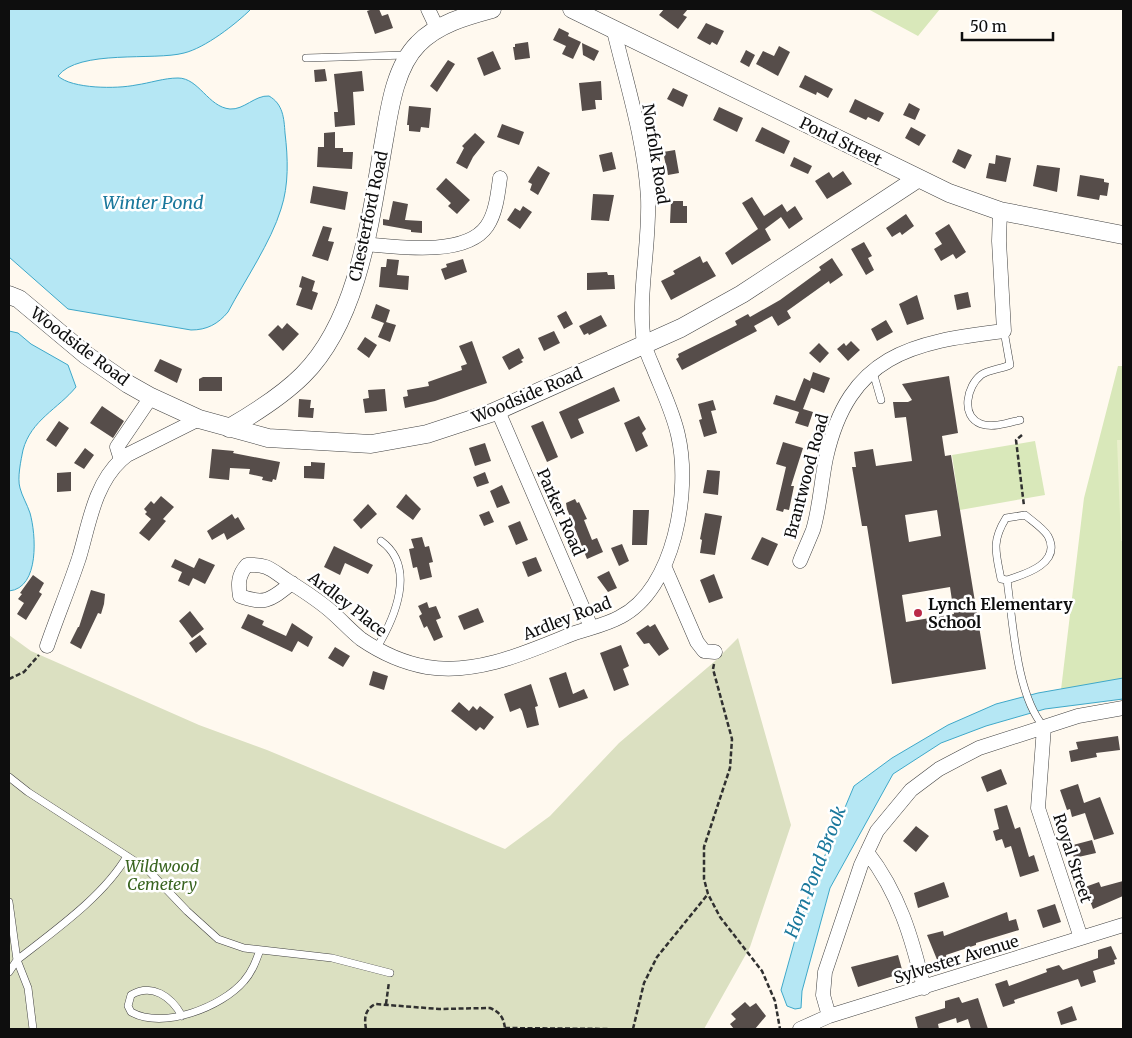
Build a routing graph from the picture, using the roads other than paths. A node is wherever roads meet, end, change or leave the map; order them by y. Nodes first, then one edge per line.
1 (428, 9) edge
2 (492, 9) edge
3 (572, 9) edge
4 (437, 28) junction
5 (614, 30) junction
6 (409, 56) junction
7 (306, 58) dead end
8 (500, 178) dead end
9 (918, 179) junction
10 (1000, 211) junction
11 (1123, 235) edge
12 (364, 244) junction
13 (9, 295) edge
14 (1004, 331) junction
15 (644, 344) junction
16 (872, 371) junction
17 (151, 398) junction
18 (881, 400) dead end
19 (498, 411) junction
20 (199, 419) junction
21 (1020, 420) dead end
22 (229, 428) junction
23 (121, 460) junction
24 (381, 541) dead end
25 (800, 562) dead end
26 (665, 568) junction
27 (1008, 580) junction
28 (292, 583) dead end
29 (592, 627) junction
30 (47, 646) road end
31 (380, 651) junction
32 (715, 652) road end
33 (1123, 708) edge
34 (1044, 727) junction
35 (9, 776) edge
36 (867, 852) junction
37 (127, 856) junction
38 (9, 902) edge
39 (1123, 925) edge
40 (1081, 938) junction
41 (260, 950) junction
42 (18, 960) junction
43 (9, 972) edge
44 (390, 973) road end
45 (924, 988) junction
46 (182, 1016) junction
47 (829, 1016) junction
48 (33, 1029) edge
49 (800, 1029) edge

1 - 4 street
2 - 4 street, Chesterford Road
3 - 5 street, Pond Street
4 - 6 street, Chesterford Road
5 - 9 street, Pond Street
5 - 15 street, Norfolk Road
6 - 7 lane
6 - 12 street, Chesterford Road
8 - 12 street
9 - 10 street, Pond Street
9 - 15 street, Woodside Road
10 - 11 street, Pond Street
10 - 14 street
12 - 22 street, Chesterford Road
13 - 17 street, Woodside Road
14 - 16 street, Brantwood Road
14 - 21 lane
15 - 19 street, Woodside Road
15 - 26 street, Ardley Road
16 - 18 lane
16 - 25 street, Brantwood Road
17 - 20 street, Woodside Road
17 - 23 street
19 - 22 street, Woodside Road
19 - 29 street, Parker Road
20 - 22 street, Woodside Road
20 - 23 street
23 - 30 street
24 - 31 lane
26 - 29 street, Ardley Road
26 - 32 street
27 - 27 lane
27 - 34 lane
28 - 31 street, Ardley Place
29 - 31 street, Ardley Road
33 - 34 street
34 - 36 street
34 - 40 street, Royal Street
35 - 37 lane
36 - 45 street
36 - 47 street
37 - 41 lane
37 - 42 lane
38 - 42 lane
39 - 40 street, Sylvester Avenue
40 - 45 street, Sylvester Avenue
41 - 44 lane
41 - 46 lane
42 - 43 lane
42 - 48 lane
45 - 47 street, Sylvester Avenue
46 - 46 lane
47 - 49 street, Sylvester Avenue

